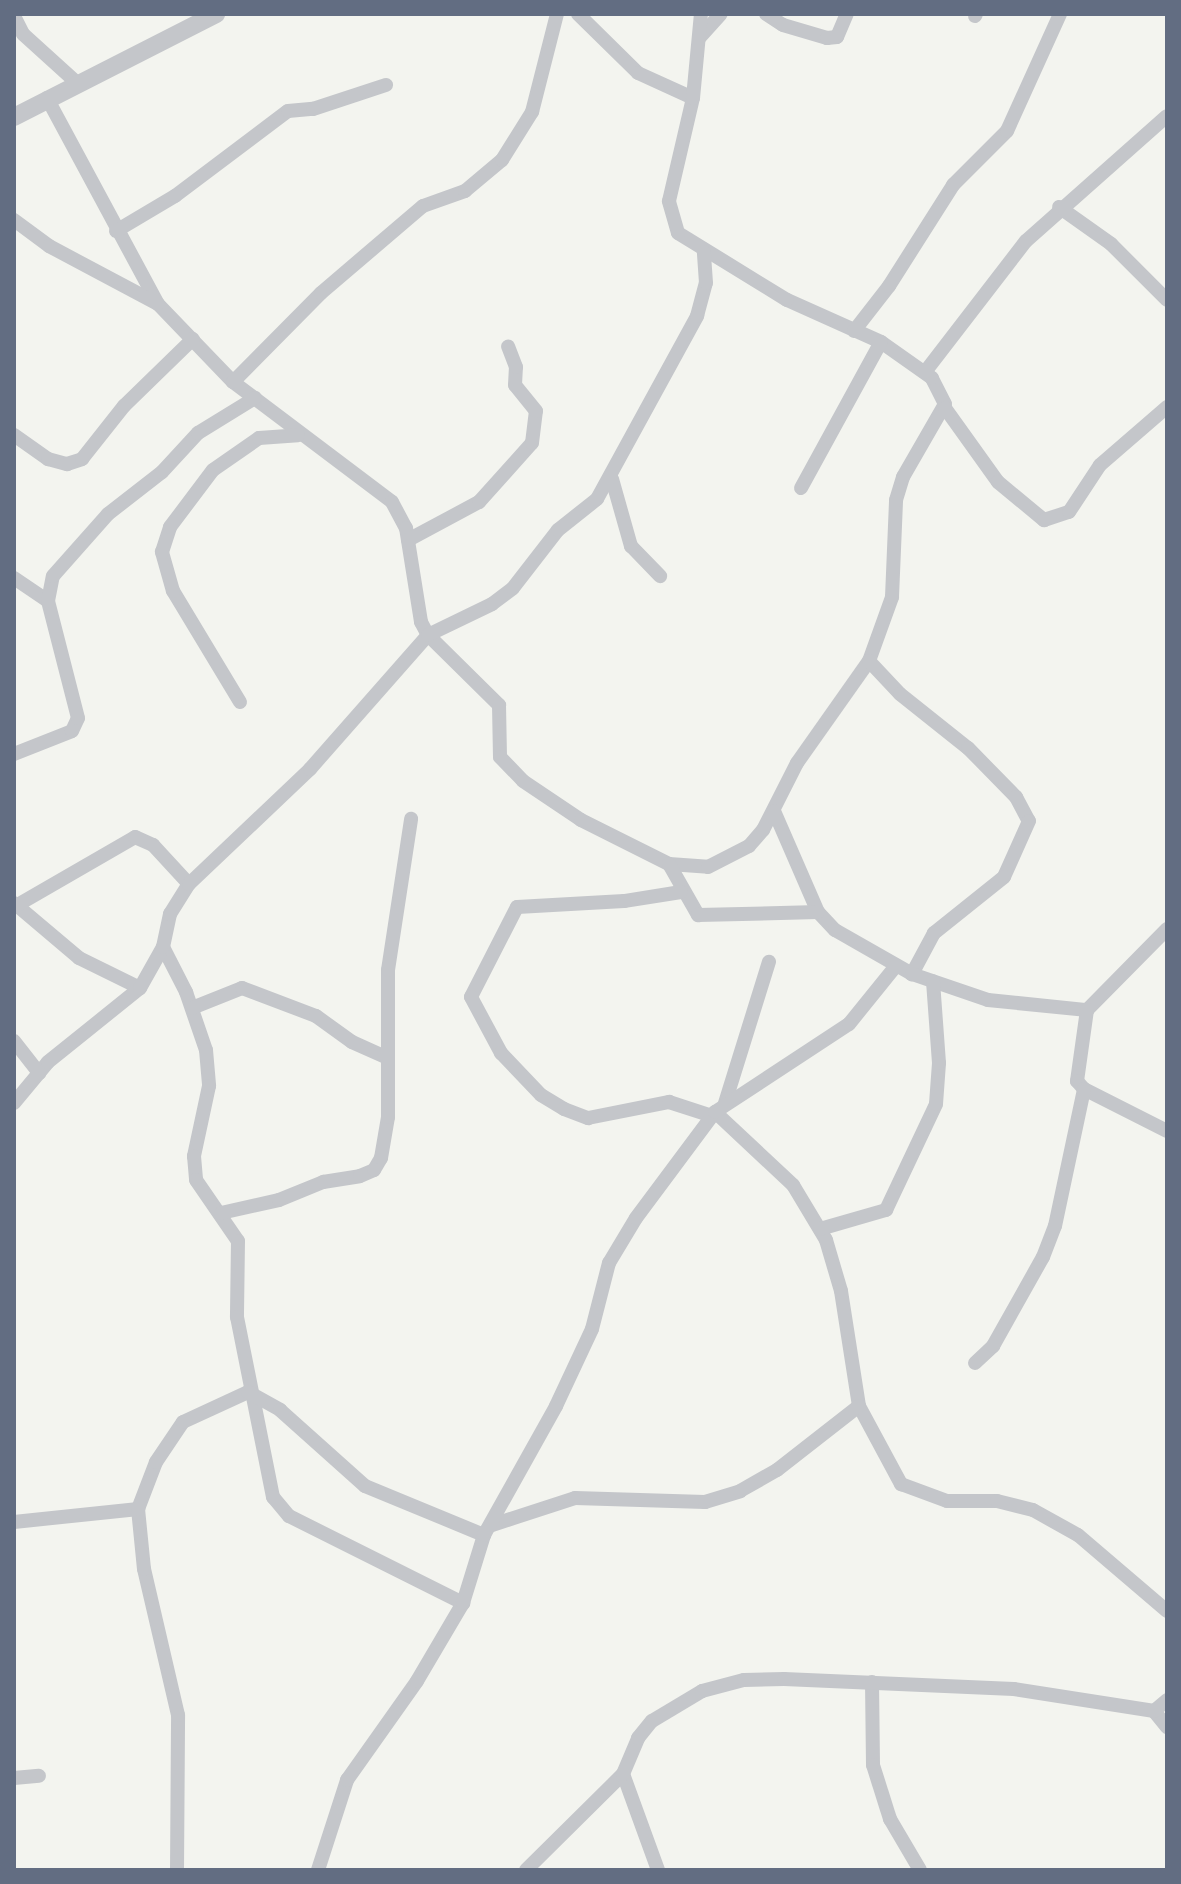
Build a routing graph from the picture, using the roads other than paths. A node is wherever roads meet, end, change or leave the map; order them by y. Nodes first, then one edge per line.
1 (216, 14) edge
2 (557, 14) edge
3 (578, 14) edge
4 (701, 14) edge
5 (721, 14) edge
6 (766, 14) edge
7 (847, 14) edge
8 (1060, 14) edge
9 (14, 16) edge
10 (700, 38) junction
11 (77, 83) junction
12 (386, 85) dead end
13 (47, 98) junction
14 (693, 98) junction
15 (1167, 116) edge
16 (14, 117) edge
17 (1059, 207) junction
18 (14, 220) edge
19 (116, 231) junction
20 (704, 252) junction
21 (1167, 300) edge
22 (158, 304) junction
23 (854, 331) junction
24 (193, 339) junction
25 (881, 342) junction
26 (508, 346) dead end
27 (925, 372) junction
28 (233, 382) junction
29 (255, 398) junction
30 (1167, 407) edge
31 (945, 408) junction
32 (14, 435) edge
33 (298, 435) junction
34 (612, 479) junction
35 (801, 488) dead end
36 (408, 540) junction
37 (660, 576) dead end
38 (14, 578) edge
39 (48, 601) junction
40 (428, 635) junction
41 (869, 661) junction
42 (240, 702) dead end
43 (14, 754) edge
44 (774, 811) junction
45 (411, 819) dead end
46 (669, 864) junction
47 (189, 884) junction
48 (681, 892) junction
49 (15, 905) edge
50 (818, 912) junction
51 (1167, 929) edge
52 (163, 947) junction
53 (769, 962) dead end
54 (896, 966) junction
55 (912, 974) junction
56 (933, 981) junction
57 (140, 988) junction
58 (192, 1008) junction
59 (1087, 1010) junction
60 (14, 1041) edge
61 (386, 1057) junction
62 (39, 1073) junction
63 (1084, 1089) junction
64 (14, 1103) edge
65 (717, 1111) junction
66 (1167, 1131) edge
67 (221, 1213) junction
68 (820, 1229) junction
69 (975, 1363) dead end
70 (248, 1392) junction
71 (859, 1406) junction
72 (138, 1509) junction
73 (14, 1522) edge
74 (488, 1530) junction
75 (463, 1603) junction
76 (1167, 1611) edge
77 (872, 1682) junction
78 (1167, 1700) edge
79 (1154, 1711) junction
80 (1167, 1727) edge
81 (623, 1774) junction
82 (39, 1776) dead end
83 (14, 1778) edge
84 (177, 1870) edge
85 (318, 1870) edge
86 (526, 1870) edge
87 (658, 1870) edge
88 (920, 1870) edge

1 - 11 street
2 - 28 street
3 - 14 street
4 - 10 street
5 - 10 street
6 - 7 street
8 - 23 street
9 - 11 street
10 - 14 street
11 - 13 street
12 - 19 street
13 - 16 street
13 - 19 street
14 - 20 street
15 - 17 street
17 - 21 street
17 - 27 street
18 - 22 street
19 - 22 street
20 - 23 street
20 - 34 street
22 - 24 street
23 - 25 street
24 - 28 street
24 - 32 street
25 - 27 street
25 - 35 street
26 - 36 street
27 - 31 street
28 - 29 street
29 - 33 street
29 - 39 street
30 - 31 street
31 - 41 street
33 - 36 street
33 - 42 street
34 - 37 street
34 - 40 street
36 - 40 street
38 - 39 street
39 - 43 street
40 - 46 street
40 - 47 street
41 - 44 street
41 - 55 street
44 - 46 street
44 - 50 street
45 - 61 street
46 - 48 street
47 - 49 street
47 - 52 street
48 - 50 street
48 - 65 street
49 - 57 street
50 - 54 street
51 - 59 street
52 - 57 street
52 - 58 street
53 - 65 street
54 - 55 street
54 - 65 street
55 - 56 street
56 - 59 street
56 - 68 street
57 - 62 street
58 - 61 street
58 - 67 street
59 - 63 street
60 - 62 street
61 - 67 street
62 - 64 street
63 - 66 street
63 - 69 street
65 - 68 street
65 - 74 street
67 - 70 street
68 - 71 street
70 - 72 street
70 - 74 street
70 - 75 street
71 - 74 street
71 - 76 street
72 - 73 street
72 - 84 street
74 - 75 street
75 - 85 street
77 - 79 street
77 - 81 street
77 - 88 street
78 - 79 street
79 - 80 street
81 - 86 street
81 - 87 street
82 - 83 street

